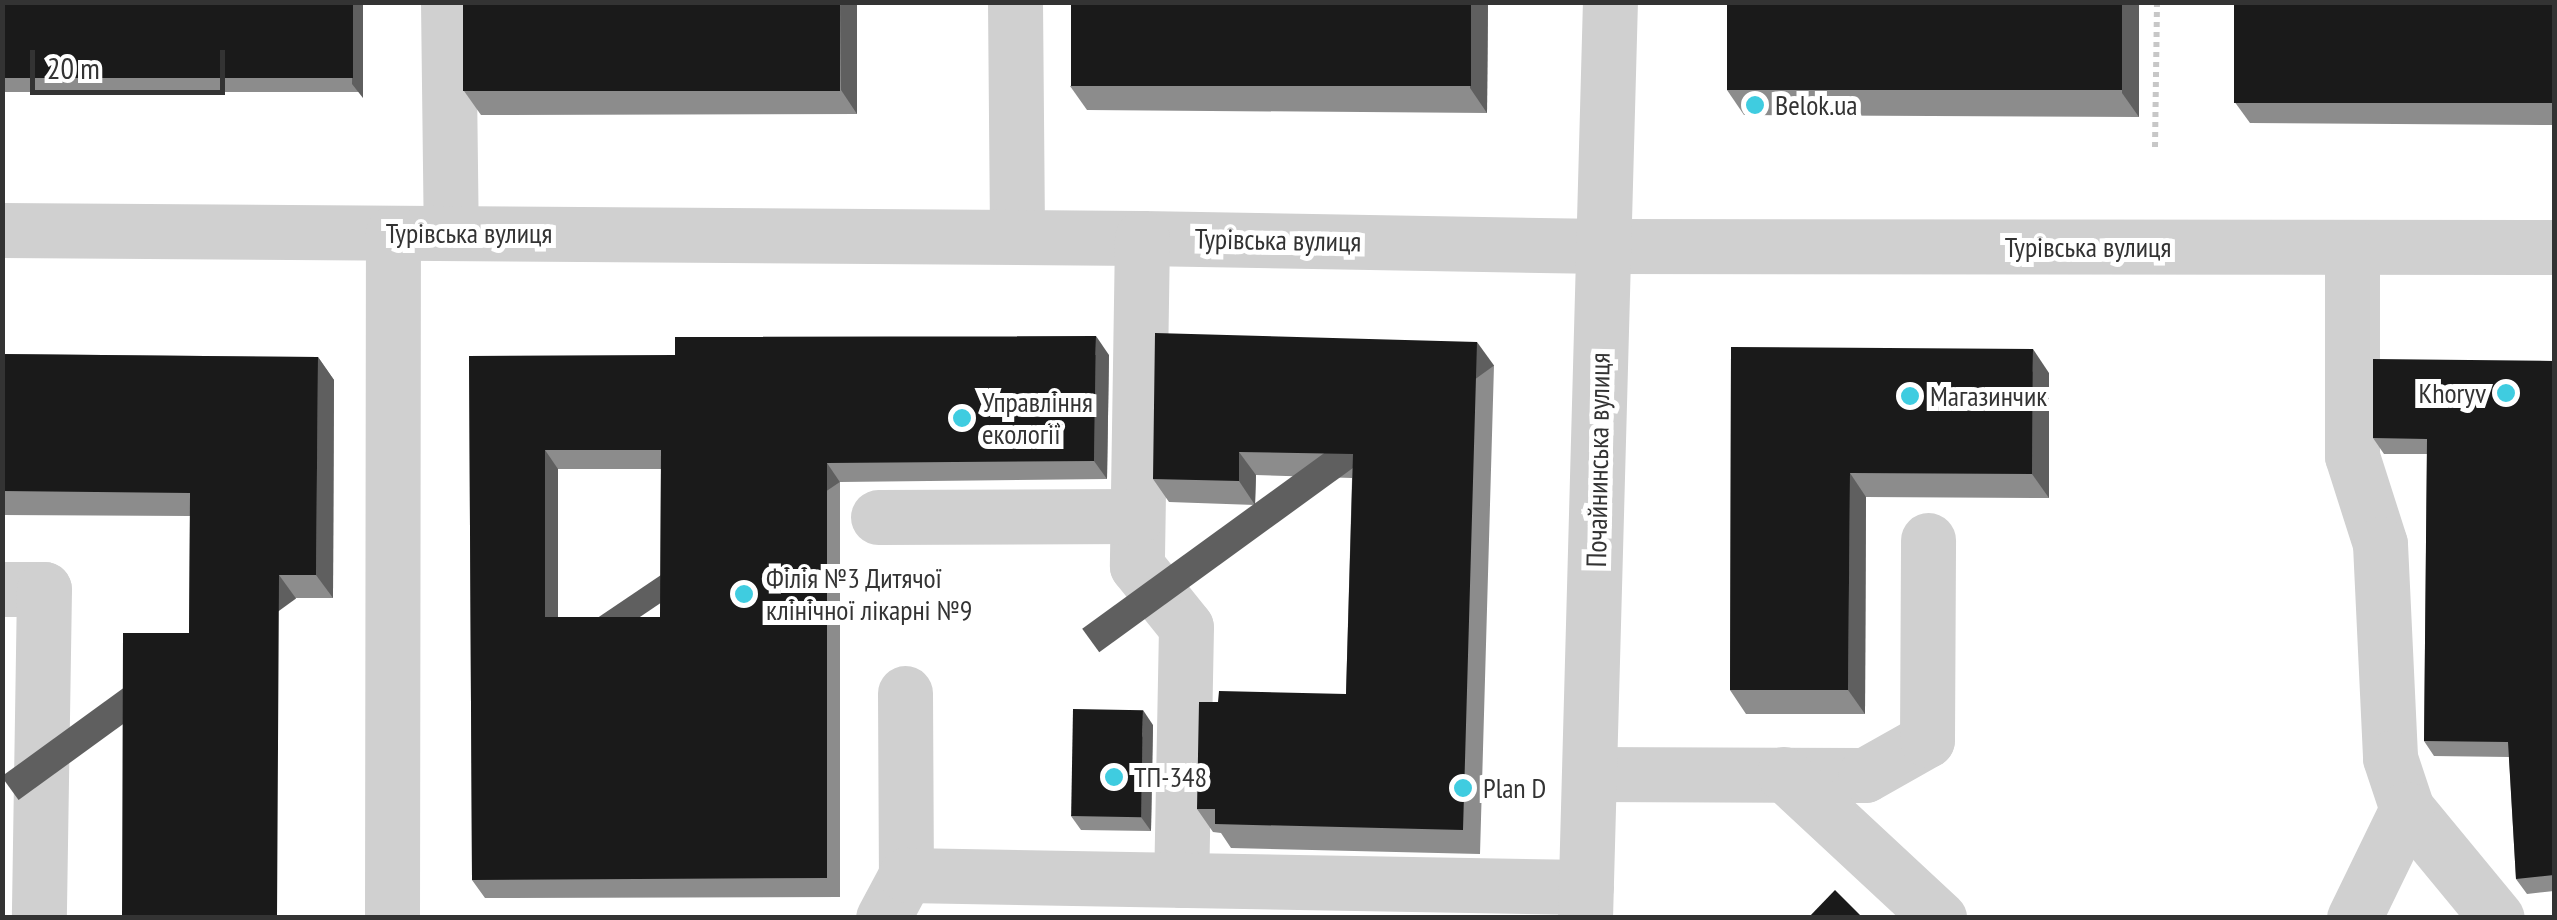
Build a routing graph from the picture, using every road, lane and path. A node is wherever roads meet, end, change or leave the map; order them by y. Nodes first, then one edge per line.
1 (448, 2) edge
2 (1015, 2) edge
3 (1610, 2) edge
4 (2158, 2) edge
5 (2155, 147) dead end
6 (2, 230) edge
7 (451, 232) junction
8 (393, 234) junction
9 (1017, 237) junction
10 (1142, 238) junction
11 (1604, 246) junction
12 (2554, 247) edge
13 (2352, 248) junction
14 (1137, 516) junction
15 (878, 517) dead end
16 (1928, 540) dead end
17 (2, 589) edge
18 (905, 693) dead end
19 (1589, 774) junction
20 (1784, 774) junction
21 (2408, 809) junction
22 (1181, 880) junction
23 (894, 896) edge
24 (1585, 902) edge
25 (38, 918) edge
26 (392, 918) edge
27 (1939, 918) edge
28 (2354, 918) edge
29 (2497, 918) edge

1 - 7 street
2 - 9 street
3 - 11 street, Почайнинська вулиця
4 - 5 path
6 - 8 street, Турівська вулиця
7 - 8 street, Турівська вулиця
7 - 9 street, Турівська вулиця
8 - 26 street
9 - 10 street, Турівська вулиця
10 - 11 street, Турівська вулиця
10 - 14 street
11 - 13 street, Турівська вулиця
11 - 19 street, Почайнинська вулиця
12 - 13 street, Турівська вулиця
13 - 21 street
14 - 15 street
14 - 22 street
16 - 20 street
17 - 25 street
18 - 23 street
19 - 20 street
19 - 24 street, Почайнинська вулиця
20 - 27 street
21 - 28 street
21 - 29 street
22 - 23 street
22 - 24 street

